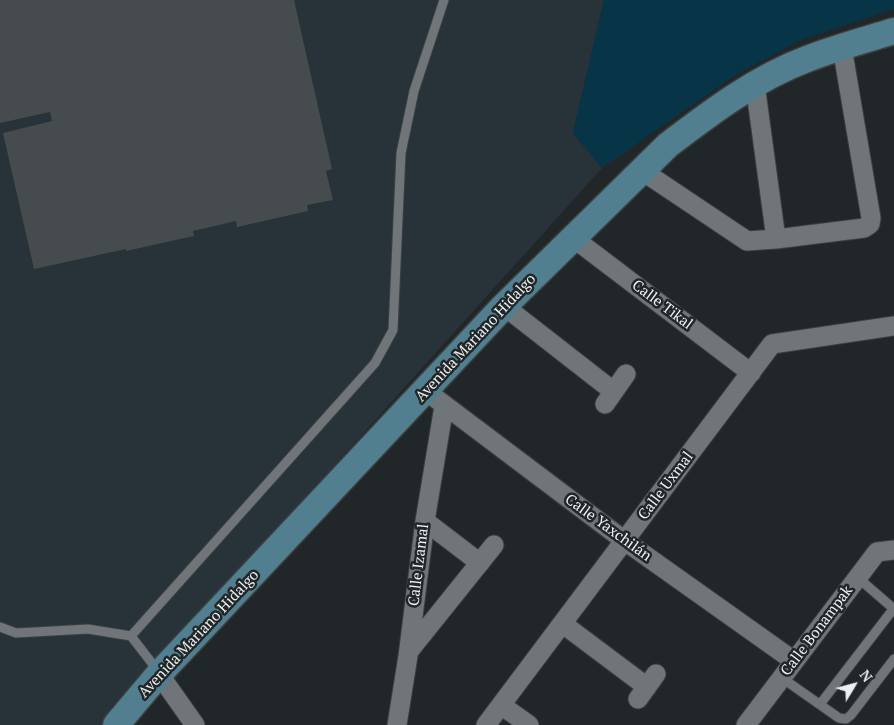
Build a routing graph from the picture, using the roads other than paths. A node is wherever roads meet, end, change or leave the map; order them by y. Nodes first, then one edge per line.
1 (444, 0) edge
2 (894, 31) edge
3 (842, 47) junction
4 (755, 84) junction
5 (641, 170) junction
6 (572, 237) junction
7 (776, 240) junction
8 (504, 306) junction
9 (894, 326) edge
10 (751, 373) junction
11 (626, 374) dead end
12 (435, 398) junction
13 (424, 521) junction
14 (625, 541) junction
15 (494, 545) dead end
16 (894, 550) edge
17 (480, 563) junction
18 (857, 577) junction
19 (894, 608) edge
20 (562, 624) junction
21 (0, 627) edge
22 (131, 636) junction
23 (408, 652) junction
24 (894, 659) edge
25 (794, 662) junction
26 (159, 674) junction
27 (782, 678) junction
28 (647, 687) dead end
29 (501, 704) junction
30 (821, 704) junction
31 (116, 725) edge
32 (195, 725) edge
33 (397, 725) edge
34 (486, 725) edge
35 (529, 725) edge
36 (746, 725) edge

1 - 22 lane
2 - 3 street, Avenida Mariano Hidalgo
3 - 4 street, Avenida Mariano Hidalgo
3 - 7 street
4 - 5 street, Avenida Mariano Hidalgo
4 - 7 street
5 - 6 street, Avenida Mariano Hidalgo
5 - 7 street
6 - 8 street, Avenida Mariano Hidalgo
6 - 10 street, Calle Tikal
8 - 11 street
8 - 12 street, Avenida Mariano Hidalgo
9 - 10 street, Calle Uxmal
10 - 14 street, Calle Uxmal
12 - 13 street, Calle Izamal
12 - 14 street, Calle Yaxchilán
12 - 26 street, Avenida Mariano Hidalgo
13 - 17 street
13 - 23 street, Calle Izamal
14 - 20 street, Calle Uxmal
14 - 25 street, Calle Yaxchilán
15 - 17 street
16 - 18 street, Calle Bonampak
17 - 23 street
18 - 19 lane
18 - 25 street, Calle Bonampak
19 - 30 lane
20 - 28 street
20 - 29 street, Calle Uxmal
21 - 22 lane
22 - 26 lane
23 - 33 street, Calle Izamal
24 - 30 lane
25 - 27 street, Calle Bonampak
26 - 31 street, Avenida Mariano Hidalgo
26 - 32 street
27 - 30 lane
27 - 36 street, Calle Bonampak
29 - 34 street, Calle Uxmal
29 - 35 street

